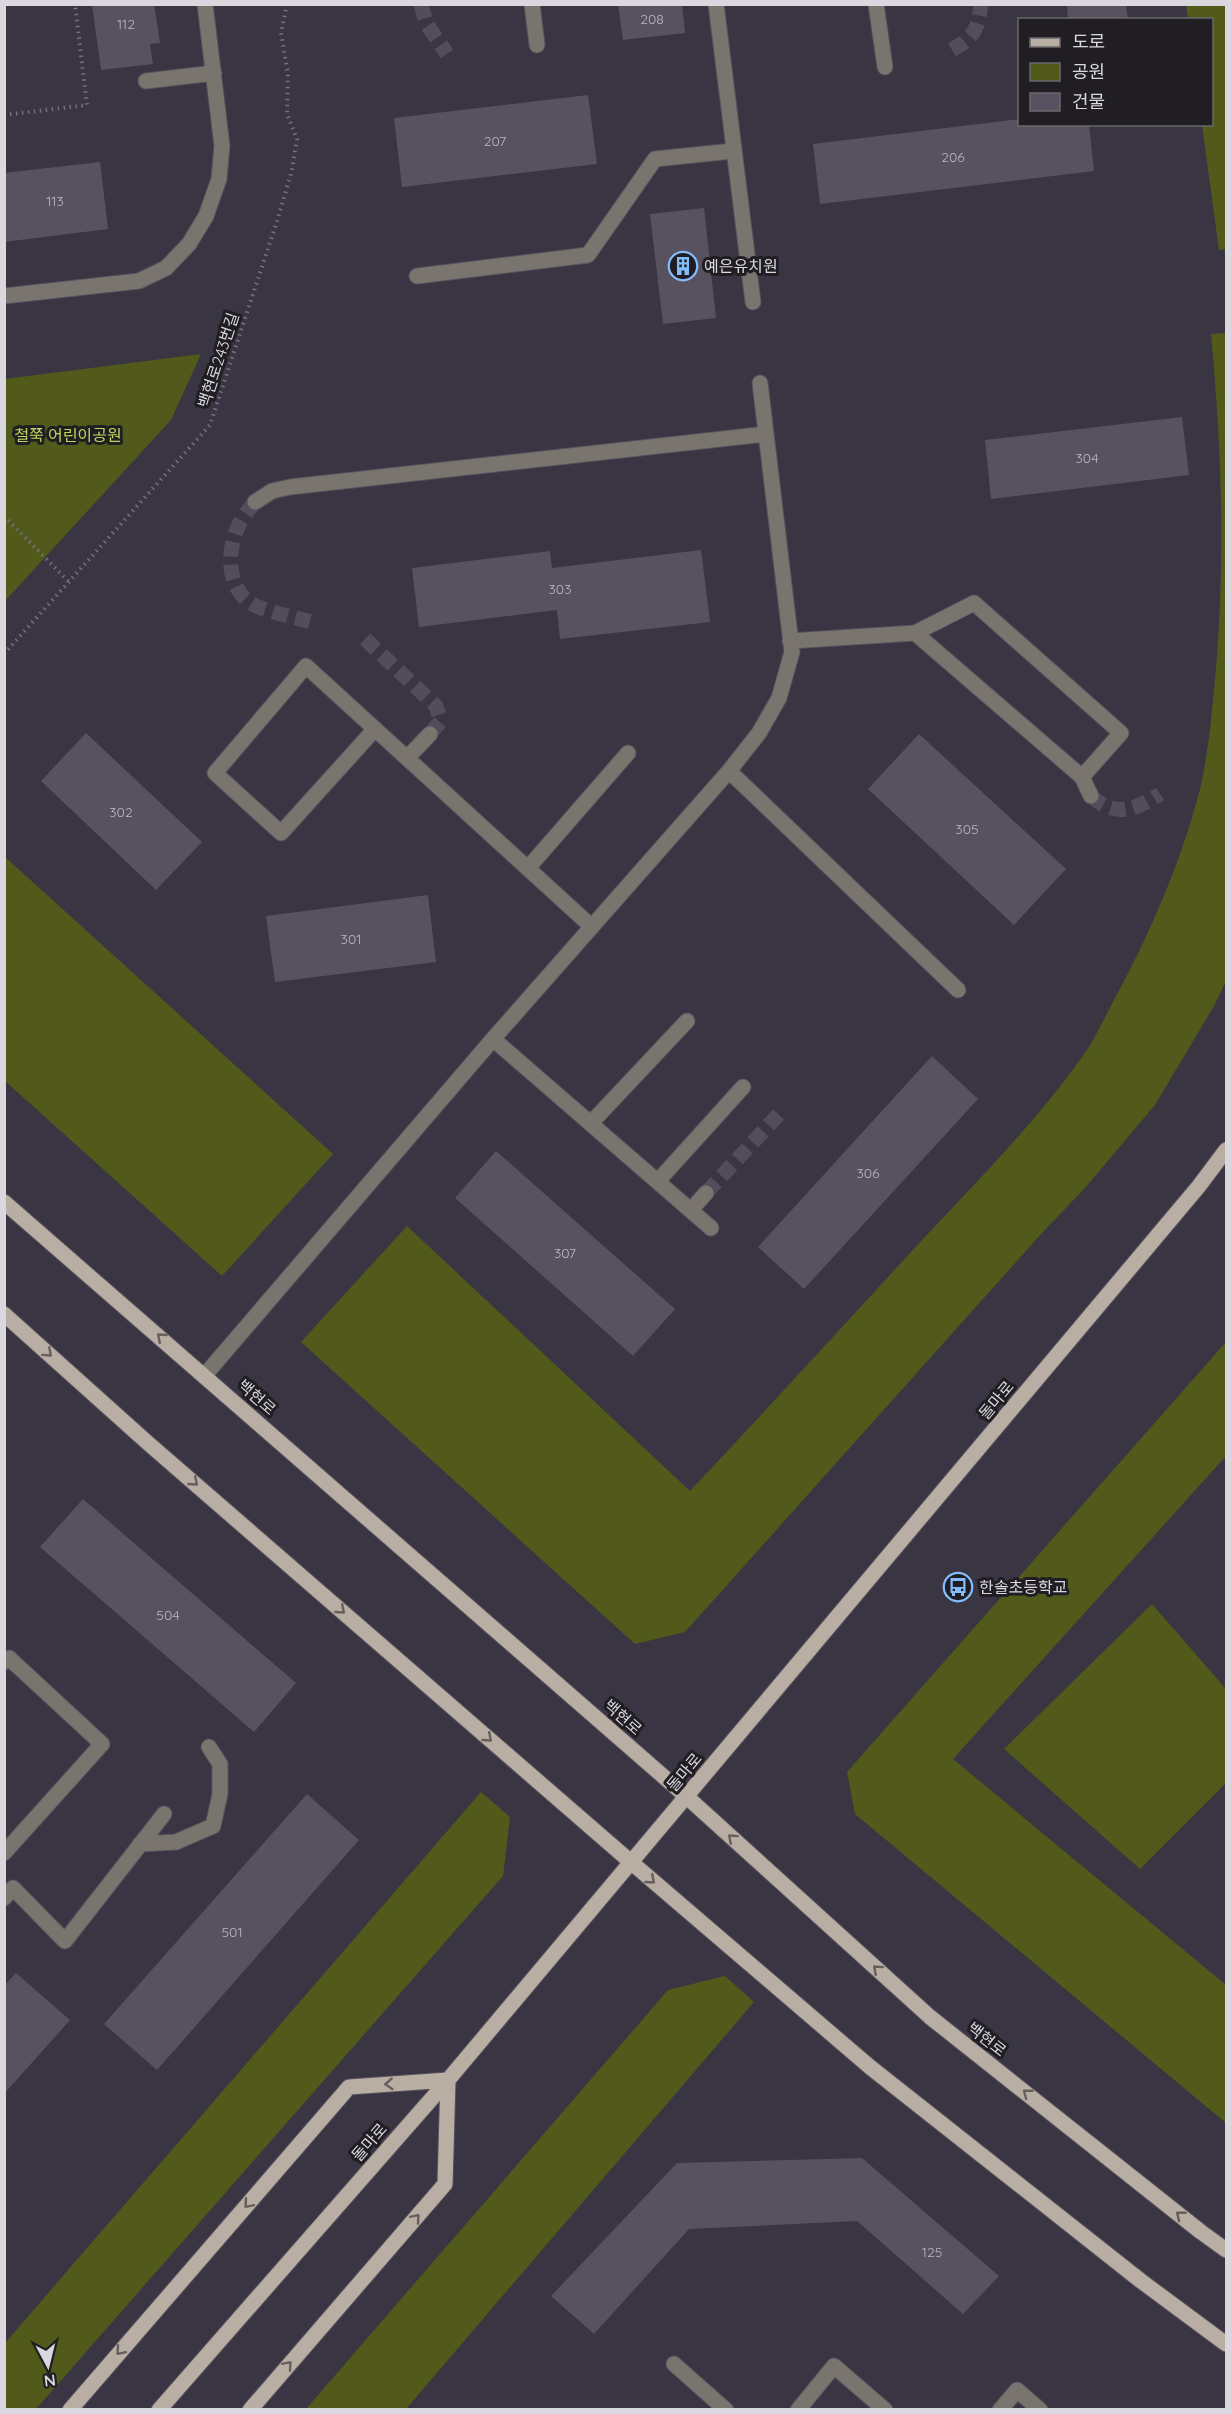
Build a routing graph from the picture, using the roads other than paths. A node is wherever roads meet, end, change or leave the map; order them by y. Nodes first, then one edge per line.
1 (205, 4) edge
2 (532, 4) edge
3 (716, 4) edge
4 (876, 4) edge
5 (537, 45) dead end
6 (885, 67) dead end
7 (214, 73) junction
8 (146, 81) dead end
9 (734, 151) junction
10 (417, 276) dead end
11 (4, 296) edge
12 (753, 302) dead end
13 (760, 383) dead end
14 (766, 434) junction
15 (255, 502) tunnel mouth
16 (915, 633) junction
17 (790, 641) junction
18 (375, 729) junction
19 (430, 734) tunnel mouth
20 (628, 753) dead end
21 (407, 758) junction
22 (729, 771) junction
23 (1082, 777) junction
24 (1091, 795) tunnel mouth
25 (528, 868) junction
26 (592, 927) junction
27 (958, 990) dead end
28 (687, 1021) dead end
29 (494, 1039) junction
30 (743, 1087) dead end
31 (591, 1123) junction
32 (1227, 1149) edge
33 (658, 1181) junction
34 (706, 1193) tunnel mouth
35 (4, 1202) edge
36 (691, 1210) junction
37 (711, 1228) dead end
38 (4, 1314) edge
39 (205, 1375) junction
40 (4, 1662) edge
41 (209, 1747) dead end
42 (687, 1797) junction
43 (164, 1814) dead end
44 (140, 1844) junction
45 (4, 1853) edge
46 (632, 1863) junction
47 (7, 1889) edge
48 (448, 2080) junction
49 (1227, 2250) edge
50 (1227, 2344) edge
51 (674, 2364) dead end
52 (70, 2409) edge
53 (159, 2409) edge
54 (250, 2409) edge
55 (726, 2409) edge
56 (798, 2409) edge
57 (885, 2409) edge
58 (1000, 2409) edge
59 (1040, 2409) edge

1 - 7 lane
2 - 5 lane
3 - 9 lane
4 - 6 lane
7 - 8 lane
7 - 11 lane
9 - 10 lane
9 - 12 lane
13 - 14 lane
14 - 15 lane
14 - 17 lane
16 - 17 lane
16 - 23 lane
16 - 23 lane
17 - 22 lane
18 - 18 lane
18 - 21 lane
19 - 21 lane
20 - 25 lane
21 - 25 lane
22 - 26 lane
22 - 27 lane
23 - 24 lane
25 - 26 lane
26 - 29 lane
28 - 31 lane
29 - 31 lane
29 - 39 lane
30 - 33 lane
31 - 33 lane
32 - 42 main road, 돌마로
33 - 36 lane
34 - 36 lane
39 -> 35 main road, 백현로
36 - 37 lane
38 -> 46 main road
39 - 42 main road, 백현로
40 - 45 lane
41 - 44 lane
42 - 46 main road, 돌마로
49 -> 42 main road, 백현로
43 - 44 lane
44 - 47 lane
46 - 48 main road, 돌마로
46 -> 50 main road
48 -> 52 main road
48 - 53 main road, 돌마로
54 -> 48 main road
51 - 55 lane
56 - 57 lane
58 - 59 lane

